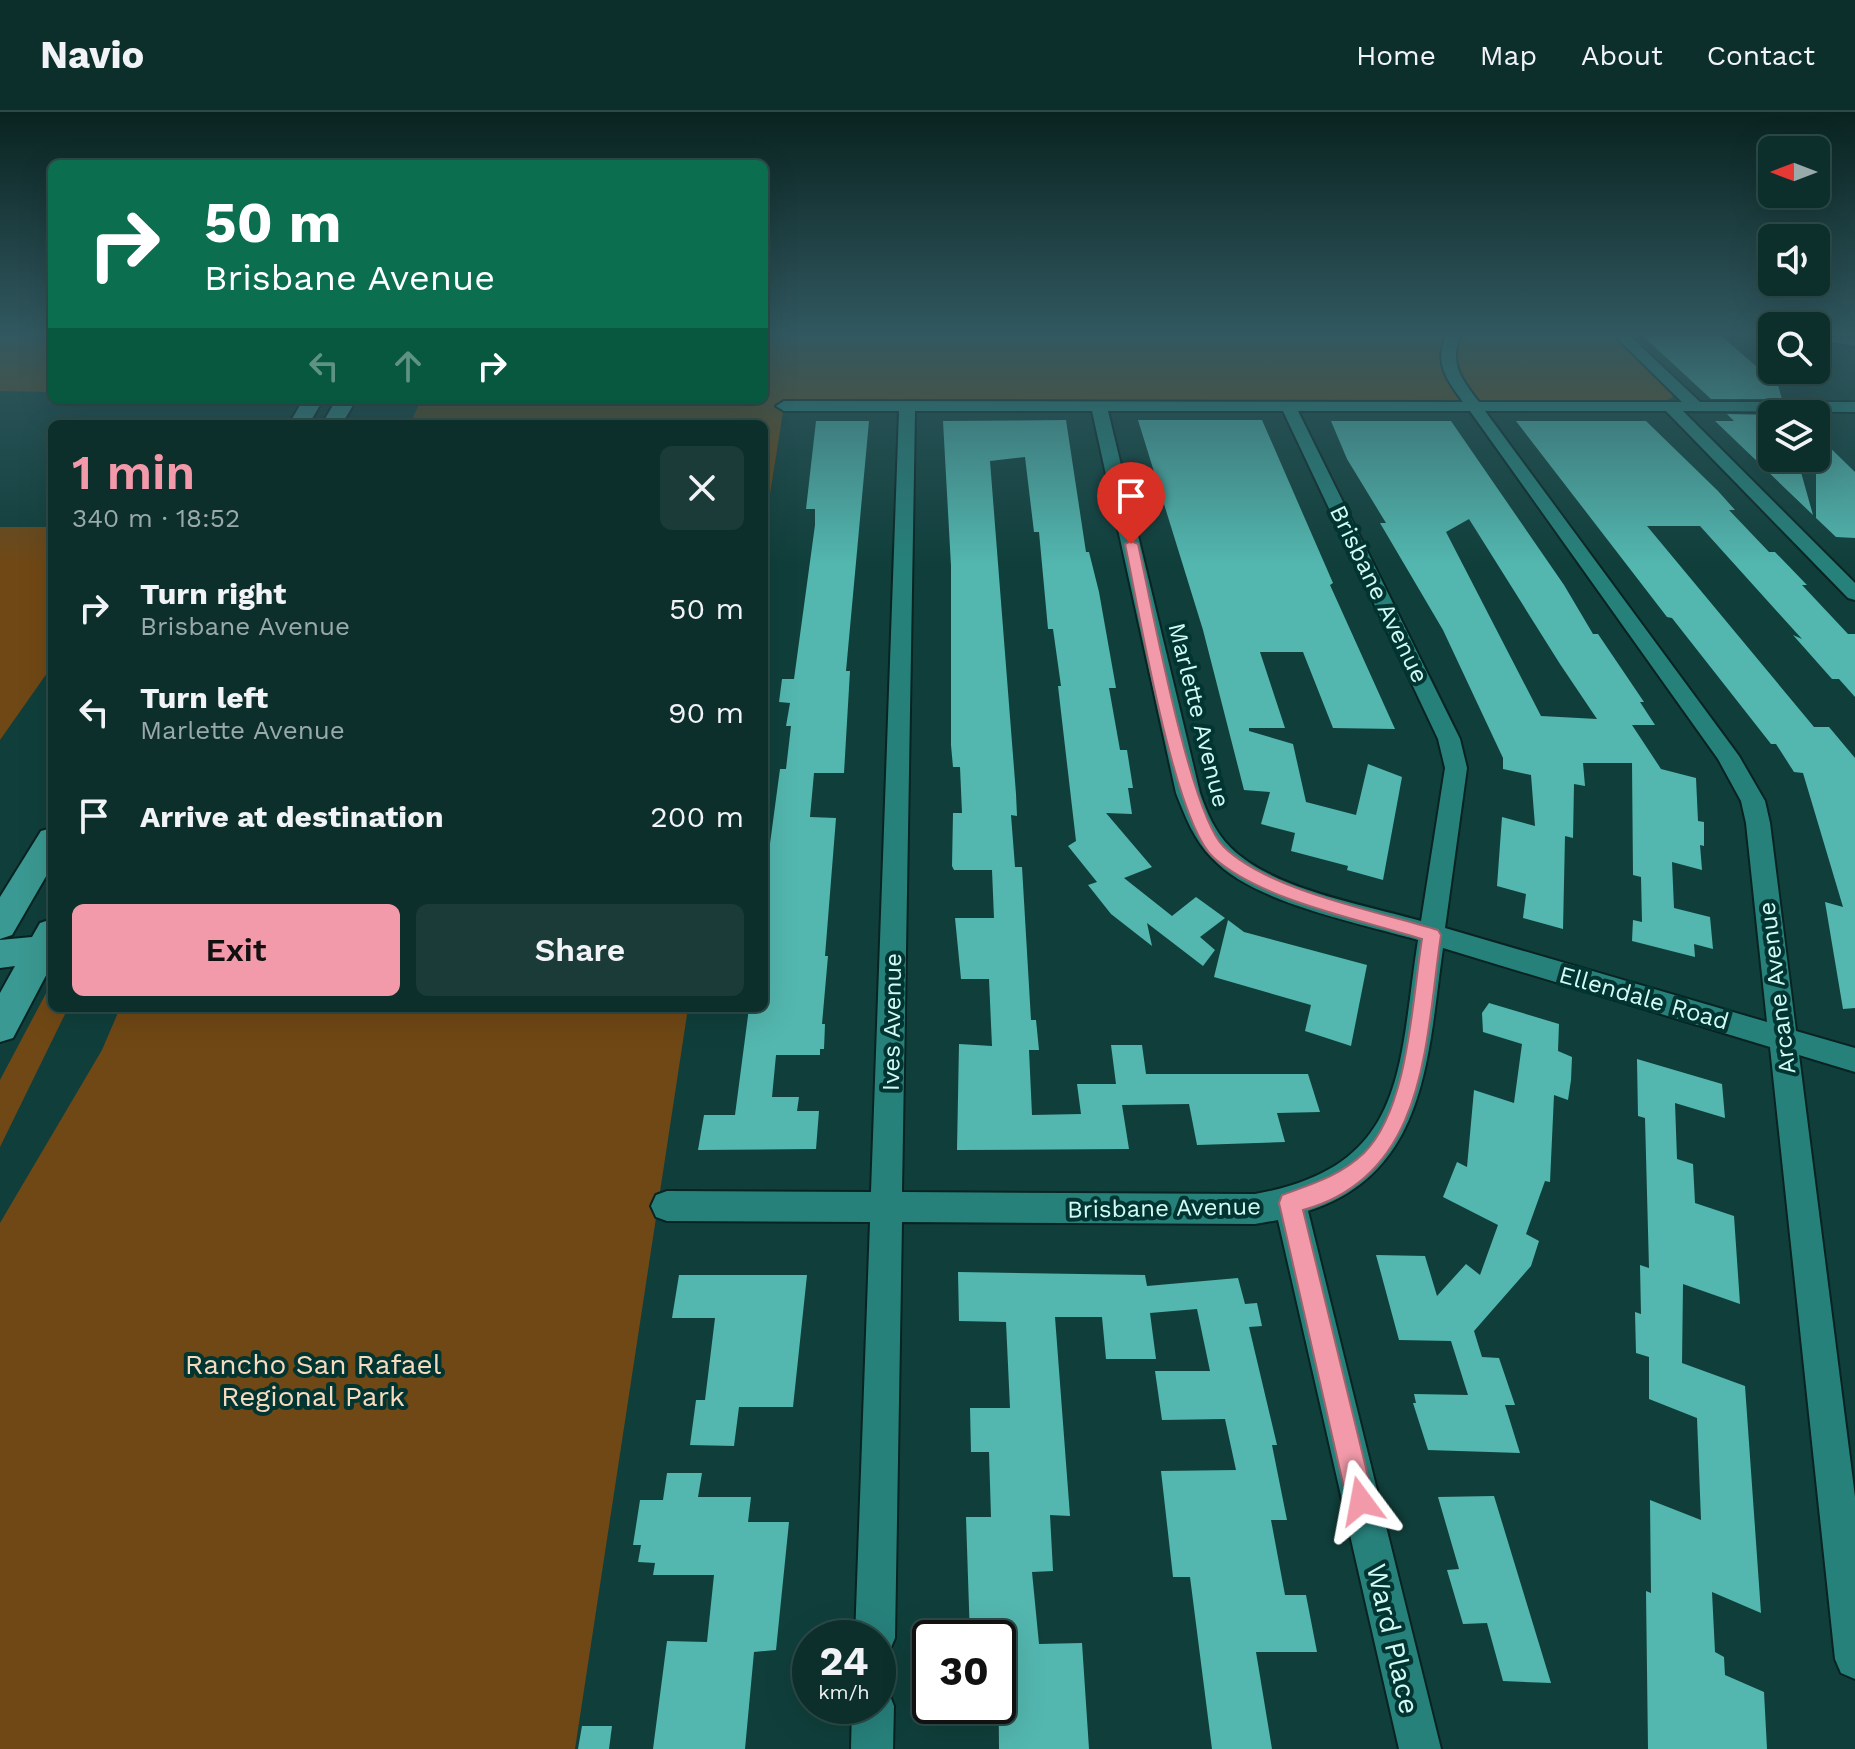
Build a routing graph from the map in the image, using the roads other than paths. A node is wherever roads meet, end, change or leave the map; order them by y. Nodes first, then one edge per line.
1 (907, 412) edge
2 (1100, 412) edge
3 (1291, 412) edge
4 (1477, 412) edge
5 (1675, 412) edge
6 (1855, 594) edge
7 (48, 846) edge
8 (0, 926) edge
9 (1432, 935) junction
10 (47, 941) edge
11 (0, 954) edge
12 (0, 1027) edge
13 (1783, 1039) junction
14 (1855, 1060) edge
15 (1290, 1203) junction
16 (667, 1206) dead end
17 (888, 1208) junction
18 (876, 1620) edge
19 (1855, 1659) edge
20 (873, 1724) edge
21 (872, 1749) edge
22 (1420, 1749) edge

1 - 17 street, Ives Avenue
2 - 9 street, Marlette Avenue
3 - 9 street, Brisbane Avenue
4 - 13 street, Arcane Avenue
5 - 6 street
7 - 8 main road
9 - 13 street, Ellendale Road
9 - 15 street, Brisbane Avenue
10 - 11 main road
10 - 12 main road
13 - 14 street, Ellendale Road
13 - 19 street, Arcane Avenue
15 - 17 street, Brisbane Avenue
15 - 22 street, Ward Place
16 - 17 street, Brisbane Avenue
17 - 18 street, Ives Avenue
20 - 21 street

